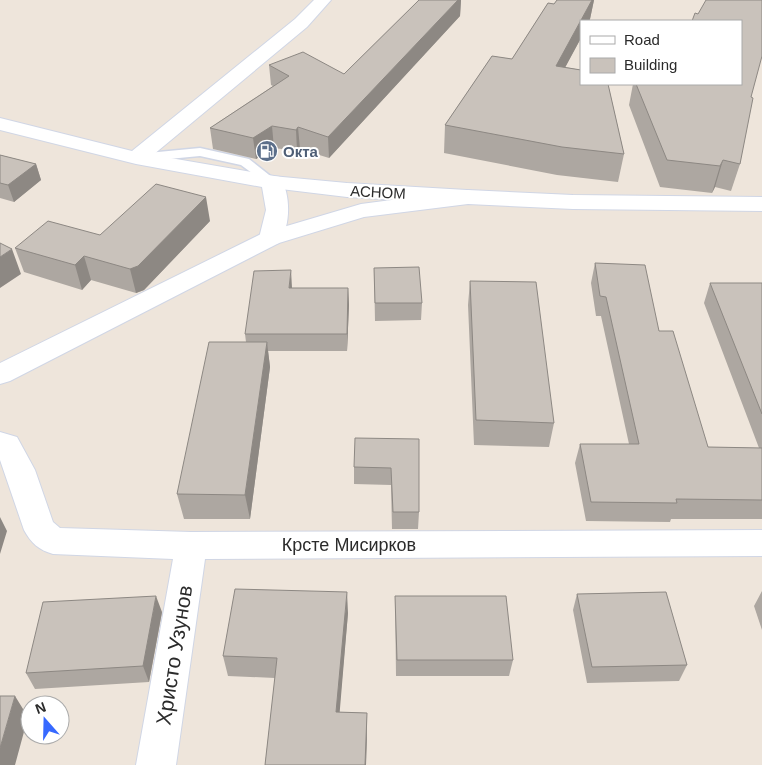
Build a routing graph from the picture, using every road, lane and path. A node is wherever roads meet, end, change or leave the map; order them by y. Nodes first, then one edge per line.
1 (323, 0) edge
2 (0, 124) edge
3 (136, 158) junction
4 (272, 182) junction
5 (468, 197) junction
6 (762, 204) edge
7 (271, 238) junction
8 (0, 374) edge
9 (0, 443) edge
10 (762, 543) edge
11 (191, 546) junction
12 (156, 765) edge

1 - 3 street
2 - 3 street, АСНОМ
3 - 4 street, АСНОМ
4 - 5 street, АСНОМ
4 - 7 street
5 - 6 street, АСНОМ
5 - 7 street
7 - 8 street
9 - 11 street, Крсте Мисирков
10 - 11 street, Крсте Мисирков
11 - 12 street, Христо Узунов

